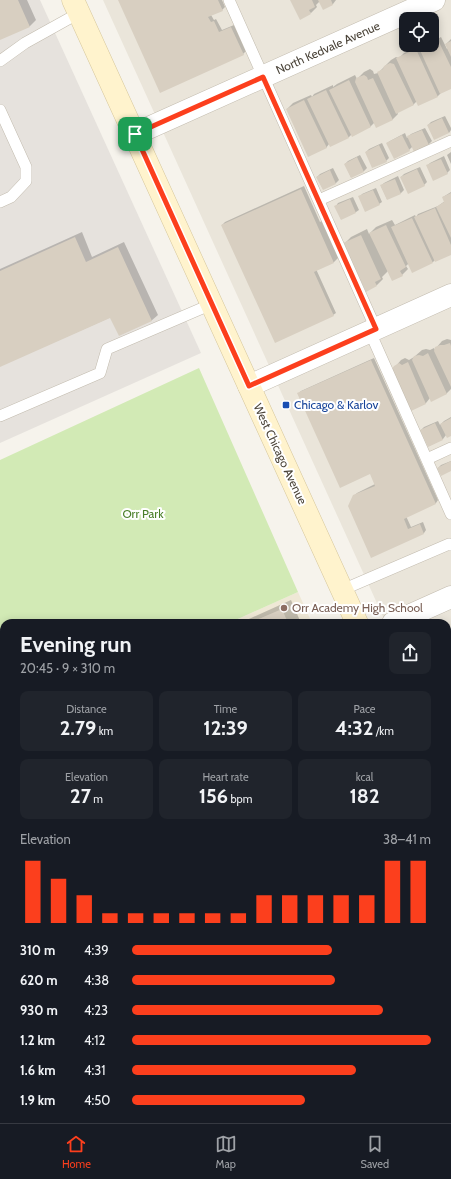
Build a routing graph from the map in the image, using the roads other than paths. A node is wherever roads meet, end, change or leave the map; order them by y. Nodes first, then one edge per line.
1 (229, 0) edge
2 (434, 0) edge
3 (76, 6) edge
4 (0, 62) edge
5 (263, 77) junction
6 (0, 110) edge
7 (135, 134) junction
8 (451, 141) edge
9 (319, 200) junction
10 (0, 202) edge
11 (451, 295) edge
12 (212, 304) junction
13 (373, 330) junction
14 (249, 386) junction
15 (0, 416) edge
16 (451, 448) edge
17 (427, 459) junction
18 (451, 514) edge
19 (451, 545) edge
20 (342, 590) junction
21 (451, 597) edge
22 (355, 619) edge
23 (402, 619) edge

1 - 5 lane
2 - 5 street, North Kedvale Avenue
3 - 4 lane
3 - 7 main road, West Chicago Avenue
5 - 7 street, North Kedvale Avenue
5 - 9 lane
6 - 10 lane
7 - 12 main road, West Chicago Avenue
8 - 9 lane
9 - 13 lane
11 - 13 street
12 - 14 main road, West Chicago Avenue
12 - 15 lane
13 - 14 street
13 - 17 lane
14 - 20 main road, West Chicago Avenue
16 - 17 lane
17 - 18 lane
19 - 20 lane
20 - 22 main road, West Chicago Avenue
21 - 23 street

